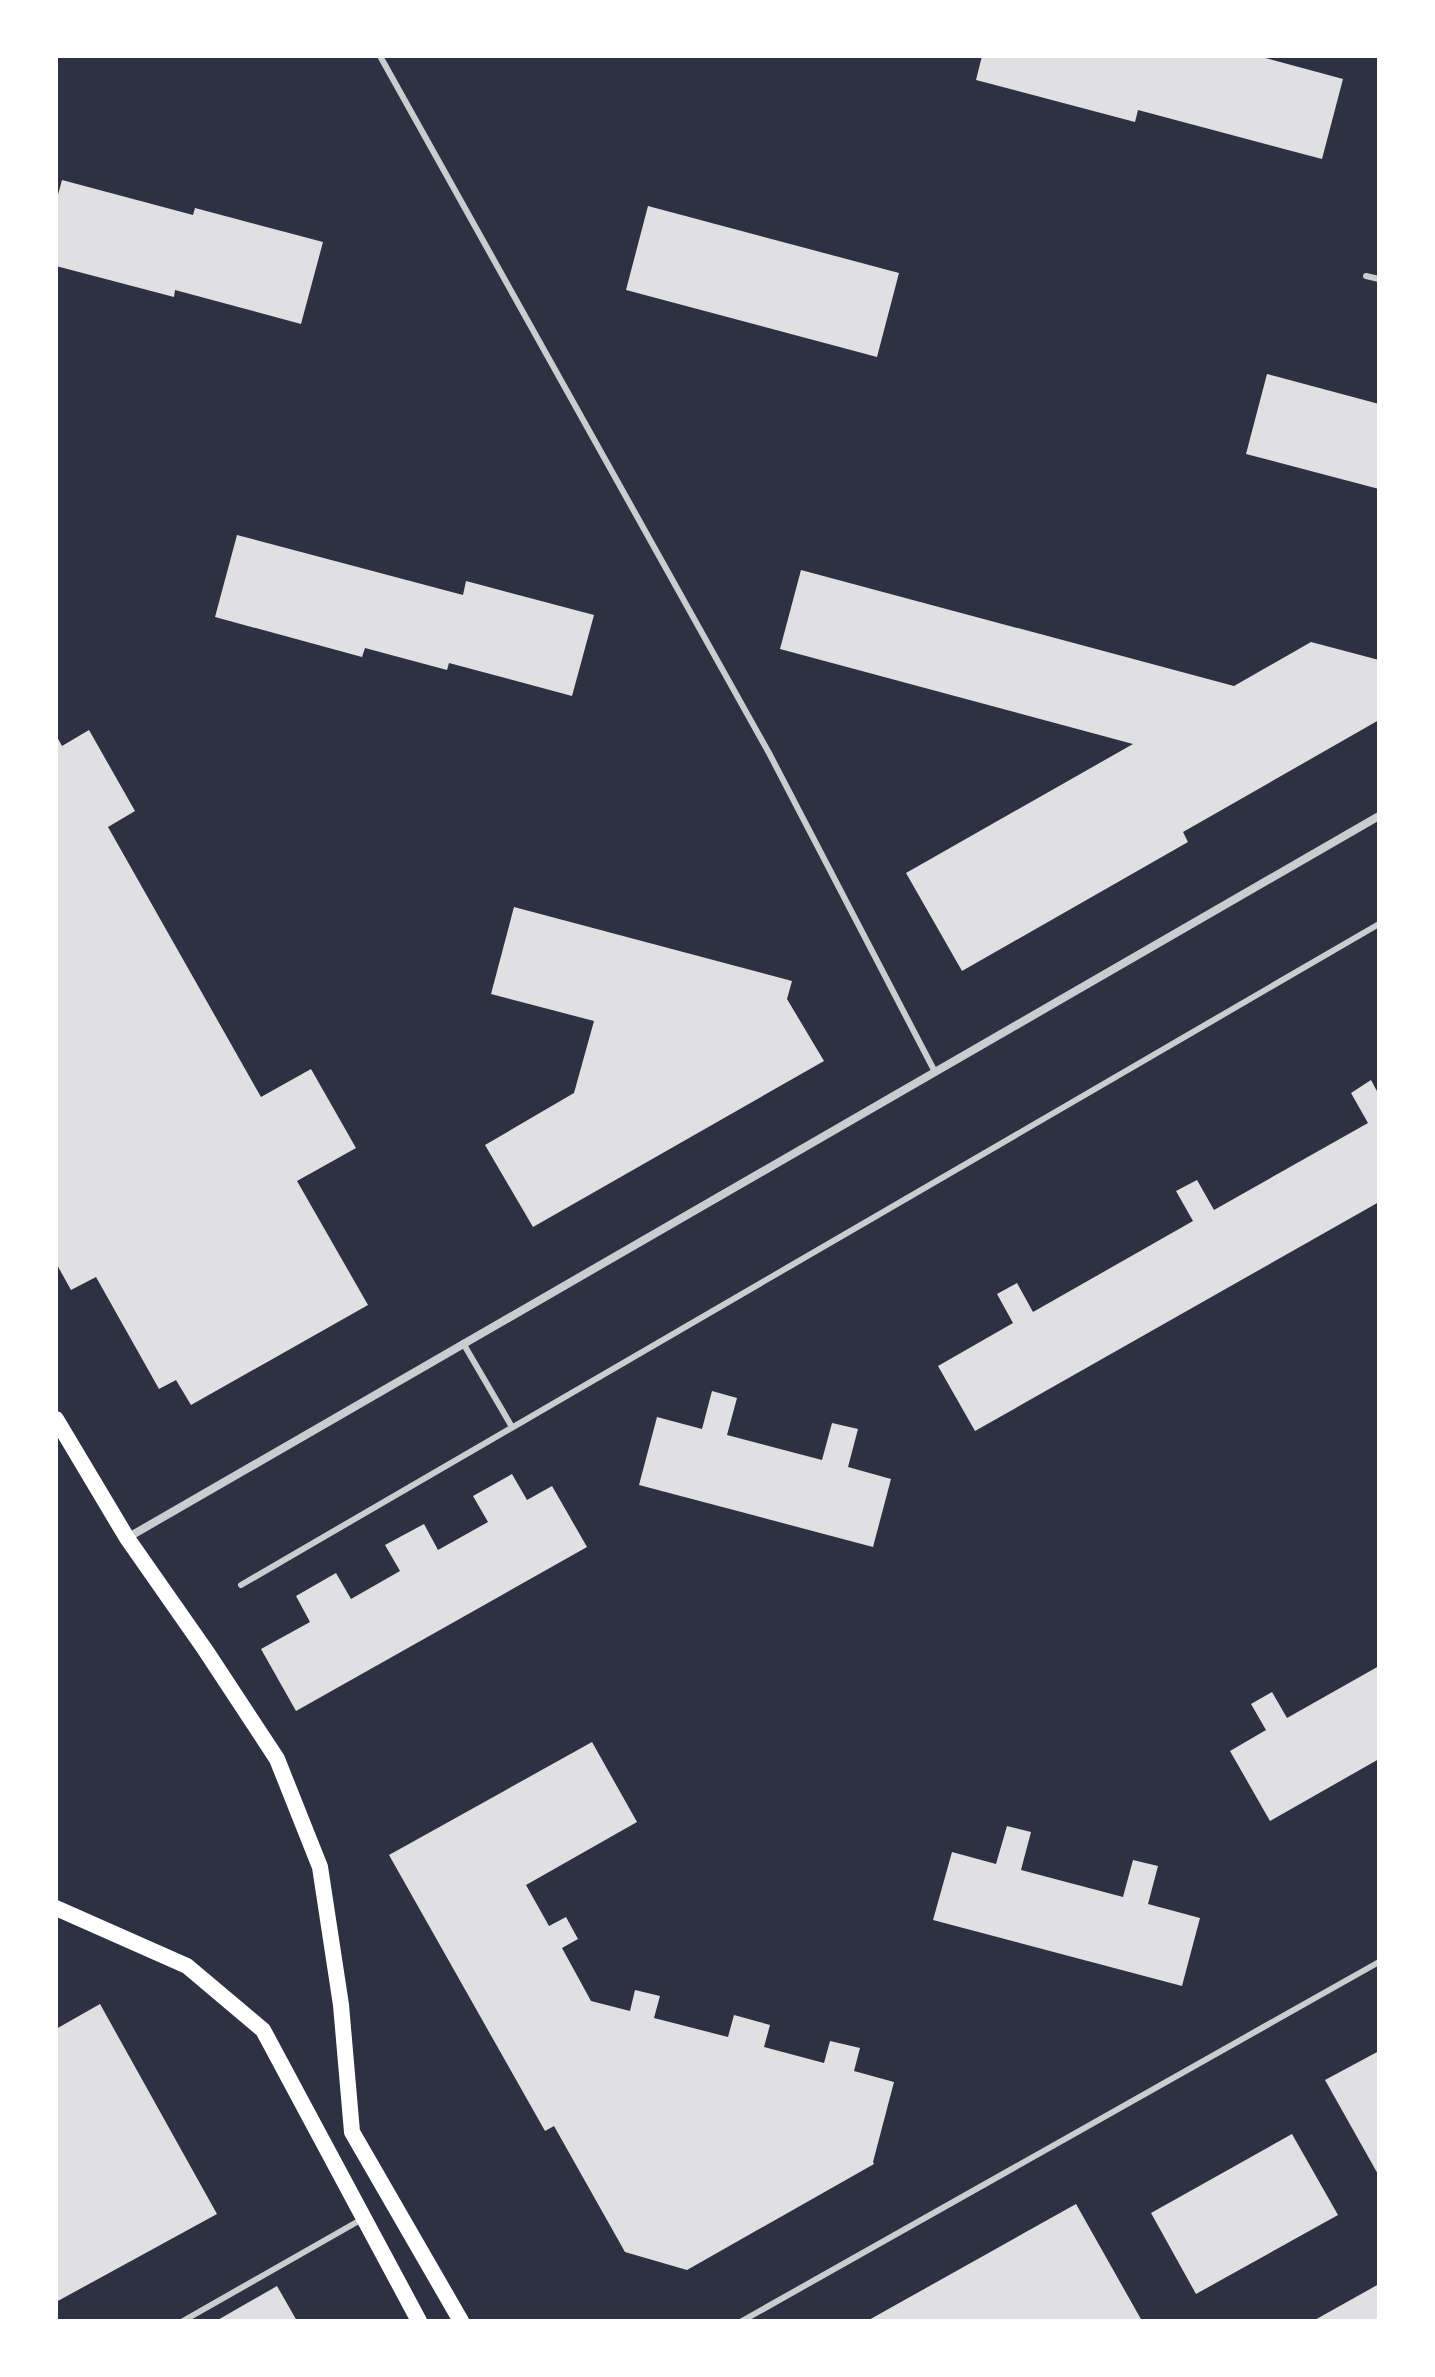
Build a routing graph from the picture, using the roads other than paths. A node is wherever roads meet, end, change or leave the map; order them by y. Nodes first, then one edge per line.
1 (380, 56) edge
2 (1366, 276) dead end
3 (1379, 279) edge
4 (1379, 816) edge
5 (1379, 924) edge
6 (935, 1072) junction
7 (463, 1343) junction
8 (56, 1419) edge
9 (512, 1427) junction
10 (127, 1538) junction
11 (241, 1585) dead end
12 (56, 1908) edge
13 (1379, 1962) edge
14 (364, 2218) junction
15 (183, 2321) edge
16 (419, 2321) edge
17 (461, 2321) edge
18 (742, 2321) edge

1 - 6 lane
2 - 3 lane
4 - 6 street
5 - 9 lane
6 - 7 street
7 - 9 lane
7 - 10 street
8 - 10 main road
9 - 11 lane
10 - 17 main road
12 - 14 main road
13 - 18 lane
14 - 15 lane
14 - 16 main road

